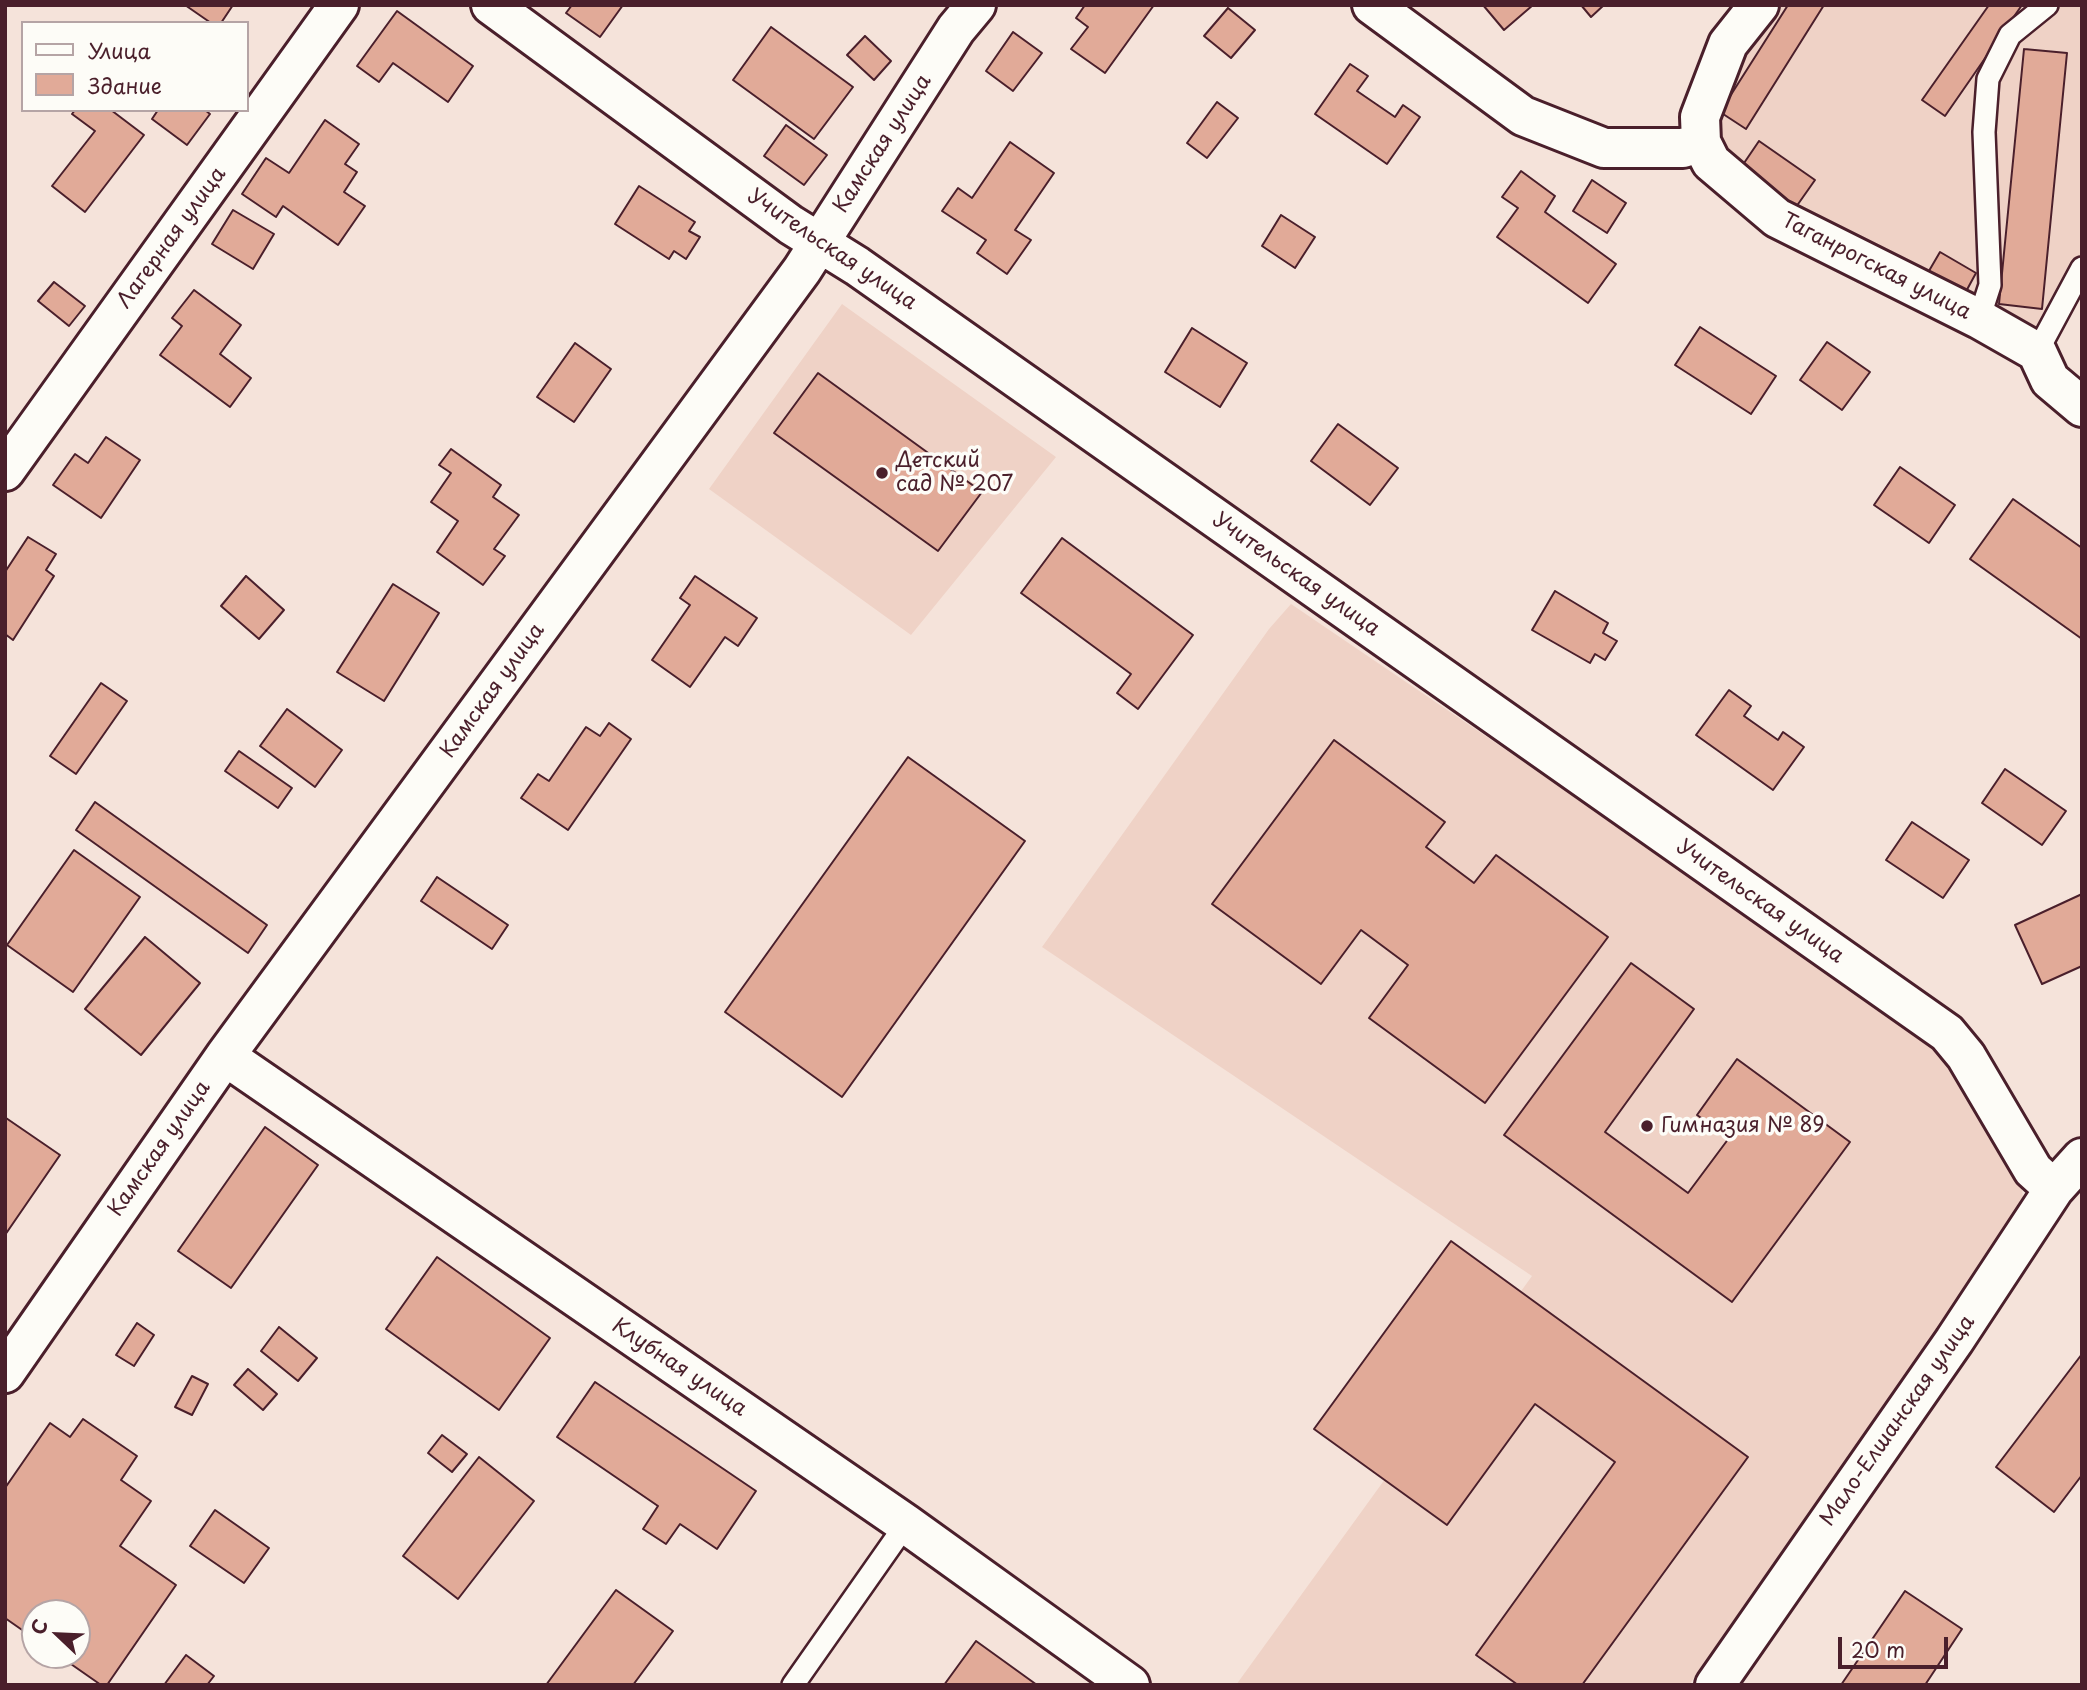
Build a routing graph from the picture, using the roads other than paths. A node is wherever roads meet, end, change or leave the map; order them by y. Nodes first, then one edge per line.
1 (339, 5) edge
2 (491, 5) edge
3 (976, 5) edge
4 (1372, 5) edge
5 (1759, 5) edge
6 (2047, 5) edge
7 (1701, 142) junction
8 (818, 243) junction
9 (2082, 268) edge
10 (1979, 319) junction
11 (2037, 352) junction
12 (2082, 407) edge
13 (5, 471) edge
14 (225, 1056) junction
15 (2082, 1158) edge
16 (2054, 1189) junction
17 (5, 1373) edge
18 (906, 1524) junction
19 (793, 1685) edge
20 (1130, 1685) edge
21 (1715, 1685) edge

1 - 13 street, Лагерная улица
2 - 8 street, Учительская улица
3 - 8 street, Камская улица
4 - 7 street
5 - 7 street
6 - 10 lane
7 - 10 street, Таганрогская улица
8 - 14 street, Камская улица
8 - 16 street, Учительская улица
9 - 11 lane
10 - 11 street, Таганрогская улица
11 - 12 street
14 - 17 street, Камская улица
14 - 18 street, Клубная улица
15 - 16 street, Мало-Елшанская улица
16 - 21 street, Мало-Елшанская улица
18 - 19 lane
18 - 20 street, Клубная улица

